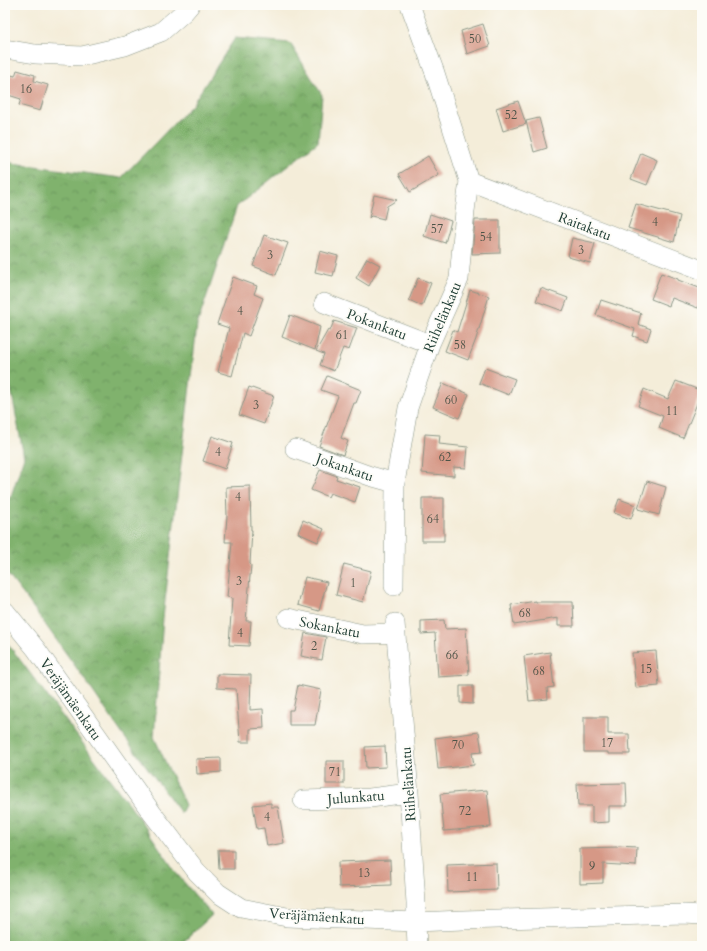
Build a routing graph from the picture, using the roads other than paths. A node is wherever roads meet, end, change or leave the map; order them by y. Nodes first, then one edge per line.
1 (190, 5) edge
2 (410, 5) edge
3 (5, 49) edge
4 (469, 182) junction
5 (702, 270) edge
6 (324, 303) dead end
7 (430, 344) junction
8 (295, 449) dead end
9 (396, 483) junction
10 (394, 586) dead end
11 (5, 611) edge
12 (288, 618) dead end
13 (395, 628) joint
14 (409, 793) junction
15 (303, 800) dead end
16 (702, 915) edge
17 (416, 922) junction
18 (417, 946) edge

1 - 3 street
2 - 4 street, Riihelänkatu
4 - 5 street, Raitakatu
4 - 7 street, Riihelänkatu
6 - 7 street, Pokankatu
7 - 9 street, Riihelänkatu
8 - 9 street, Jokankatu
9 - 10 street, Riihelänkatu
11 - 17 street, Veräjämäenkatu
12 - 13 street, Sokankatu
13 - 14 street, Riihelänkatu
14 - 15 street, Julunkatu
14 - 17 street, Riihelänkatu
16 - 17 street, Veräjämäenkatu
17 - 18 street, Riihelänkatu

